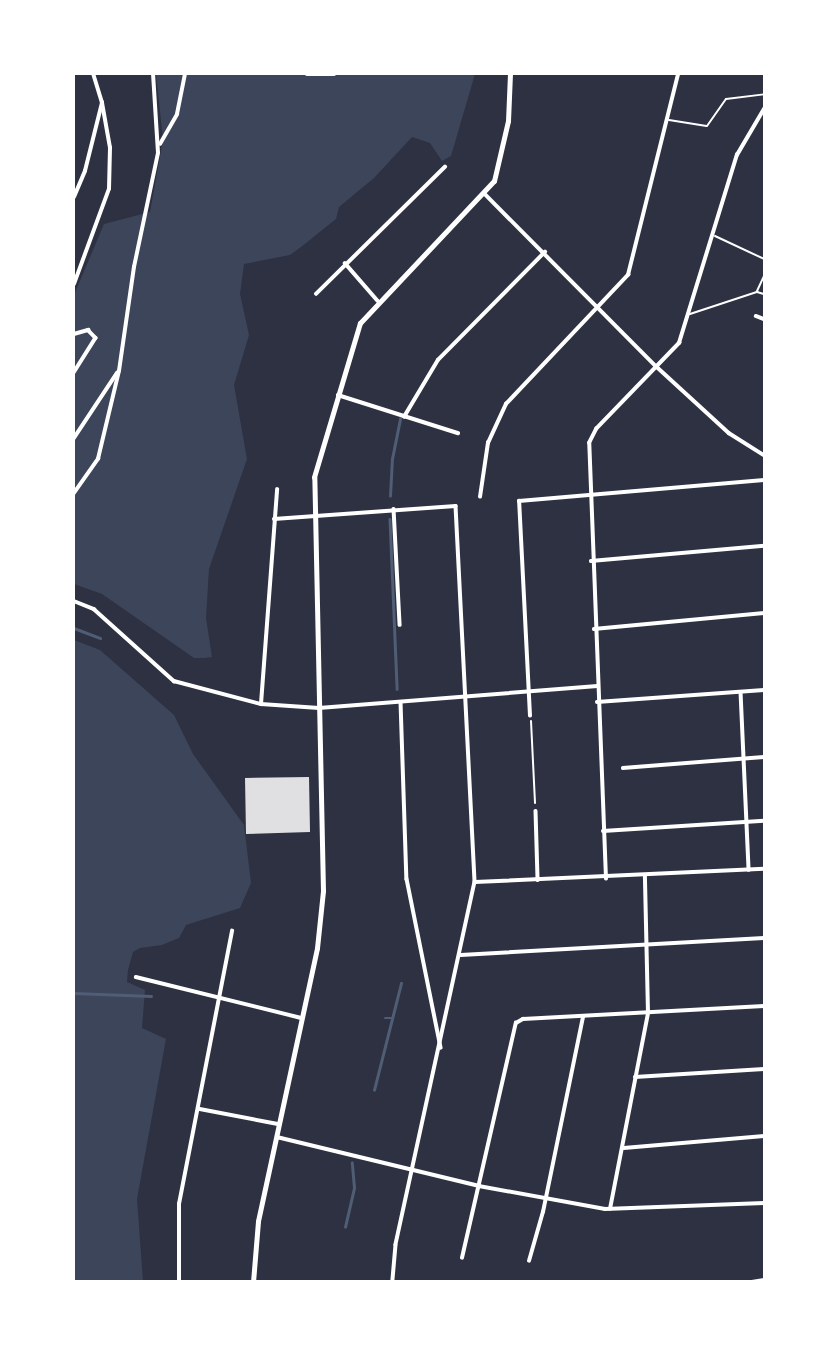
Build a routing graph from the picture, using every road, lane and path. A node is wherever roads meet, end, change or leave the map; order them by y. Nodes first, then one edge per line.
1 (93, 74) edge
2 (153, 74) edge
3 (185, 74) edge
4 (307, 74) edge
5 (334, 74) edge
6 (510, 74) edge
7 (678, 74) edge
8 (765, 94) edge
9 (102, 103) junction
10 (765, 109) edge
11 (669, 120) junction
12 (158, 153) junction
13 (445, 167) dead end
14 (484, 193) junction
15 (74, 197) edge
16 (715, 236) junction
17 (545, 252) junction
18 (765, 259) edge
19 (345, 263) junction
20 (765, 276) edge
21 (74, 284) edge
22 (757, 292) junction
23 (316, 294) dead end
24 (765, 294) edge
25 (378, 301) junction
26 (600, 309) junction
27 (690, 314) junction
28 (756, 316) dead end
29 (765, 319) edge
30 (74, 334) edge
31 (656, 366) junction
32 (119, 370) junction
33 (74, 373) edge
34 (336, 395) junction
35 (404, 417) junction
36 (458, 433) dead end
37 (74, 438) edge
38 (765, 455) edge
39 (765, 481) edge
40 (277, 490) dead end
41 (74, 493) edge
42 (589, 495) junction
43 (480, 497) dead end
44 (394, 509) junction
45 (312, 516) junction
46 (274, 519) junction
47 (765, 546) edge
48 (591, 561) junction
49 (74, 601) edge
50 (765, 613) edge
51 (400, 625) dead end
52 (594, 629) junction
53 (597, 686) junction
54 (765, 690) edge
55 (530, 691) junction
56 (741, 692) junction
57 (465, 695) junction
58 (401, 701) junction
59 (597, 702) junction
60 (261, 704) junction
61 (319, 708) junction
62 (530, 716) joint
63 (765, 757) edge
64 (744, 759) junction
65 (623, 768) dead end
66 (536, 811) joint
67 (765, 821) edge
68 (747, 823) junction
69 (603, 831) junction
70 (765, 869) edge
71 (749, 870) junction
72 (645, 876) junction
73 (606, 879) junction
74 (538, 880) junction
75 (475, 882) junction
76 (232, 931) dead end
77 (765, 938) edge
78 (647, 946) junction
79 (461, 956) junction
80 (136, 977) dead end
81 (219, 999) junction
82 (765, 1006) edge
83 (648, 1013) junction
84 (583, 1017) junction
85 (302, 1018) junction
86 (441, 1050) junction
87 (765, 1069) edge
88 (635, 1077) junction
89 (200, 1109) junction
90 (278, 1124) junction
91 (765, 1136) edge
92 (275, 1137) junction
93 (623, 1148) junction
94 (413, 1171) junction
95 (479, 1186) junction
96 (545, 1198) junction
97 (765, 1203) edge
98 (610, 1209) junction
99 (462, 1258) dead end
100 (529, 1261) dead end
101 (765, 1280) edge
102 (179, 1282) edge
103 (253, 1282) edge
104 (393, 1282) edge
105 (752, 1282) edge

1 - 9 street
2 - 12 street
3 - 12 street
4 - 5 street
6 - 14 main road
7 - 11 street
8 - 11 lane
9 - 15 street
9 - 21 street
10 - 16 street
11 - 26 street
12 - 32 street
13 - 19 street
14 - 17 street
14 - 25 main road
16 - 18 lane
16 - 27 street
17 - 26 street
17 - 35 street
19 - 23 street
19 - 25 street
20 - 22 lane
22 - 24 lane
22 - 27 lane
25 - 34 main road
26 - 31 street
26 - 43 street
27 - 31 street
28 - 29 street
30 - 33 street
31 - 38 street
31 - 42 street
32 - 37 street
32 - 41 street
34 - 35 street
34 - 45 main road
35 - 36 street
39 - 42 street
40 - 46 street
42 - 48 street
42 - 55 street
44 - 45 street
44 - 51 street
44 - 57 street
45 - 46 street
45 - 61 main road
46 - 60 street
47 - 48 street
48 - 52 street
49 - 60 street
50 - 52 street
52 - 53 street
53 - 55 street
53 - 59 street
54 - 56 street
55 - 57 street
55 - 62 street
56 - 59 street
56 - 64 street
57 - 58 street
57 - 75 street
58 - 61 street
58 - 86 street
59 - 69 street
60 - 61 street
61 - 85 main road
62 - 66 path
63 - 64 street
64 - 65 street
64 - 68 street
66 - 74 street
67 - 68 street
68 - 69 street
68 - 71 street
69 - 73 street
70 - 71 street
71 - 72 street
72 - 73 street
72 - 78 street
73 - 74 street
74 - 75 street
75 - 79 street
76 - 81 street
77 - 78 street
78 - 79 street
78 - 83 street
79 - 86 street
80 - 81 street
81 - 85 street
81 - 89 street
82 - 83 street
83 - 84 street
83 - 88 street
84 - 95 street
84 - 96 street
85 - 90 main road
86 - 94 street
87 - 88 street
88 - 93 street
89 - 90 street
89 - 102 street
90 - 92 main road
91 - 93 street
92 - 94 street
92 - 103 main road
93 - 98 street
94 - 95 street
94 - 104 street
95 - 96 street
95 - 99 street
96 - 98 street
96 - 100 street
97 - 98 street
101 - 105 street

